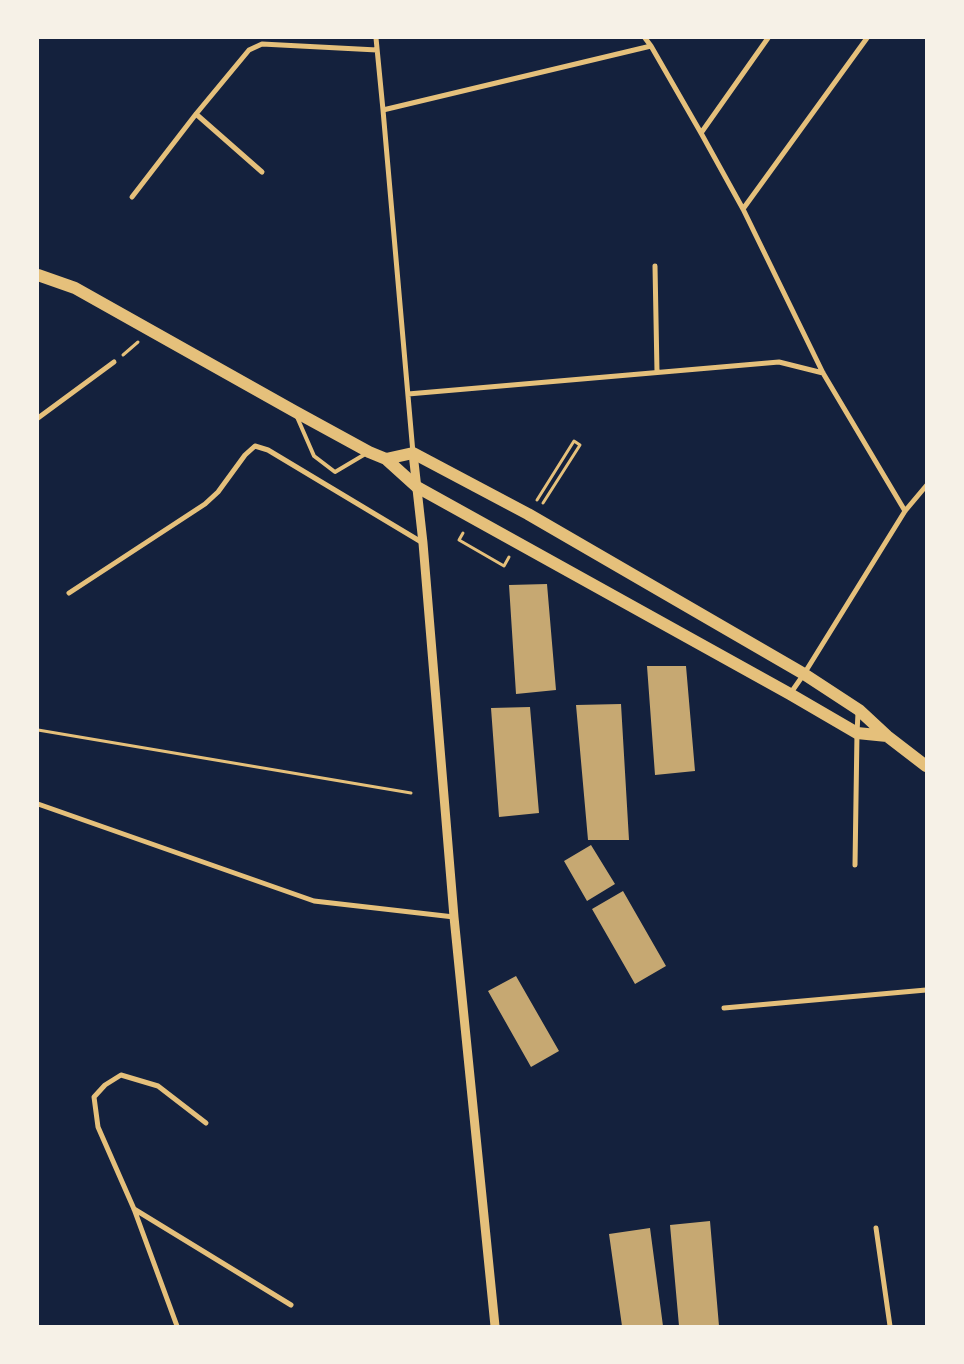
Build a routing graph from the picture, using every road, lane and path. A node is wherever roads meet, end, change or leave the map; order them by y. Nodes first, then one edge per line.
1 (376, 38) edge
2 (645, 38) edge
3 (768, 38) edge
4 (867, 38) edge
5 (651, 46) junction
6 (377, 50) junction
7 (384, 110) junction
8 (196, 114) junction
9 (701, 133) junction
10 (262, 172) dead end
11 (132, 197) dead end
12 (743, 209) junction
13 (655, 266) dead end
14 (38, 275) edge
15 (151, 330) junction
16 (114, 362) joint
17 (657, 372) junction
18 (823, 373) junction
19 (408, 394) junction
20 (294, 411) junction
21 (38, 418) edge
22 (369, 452) junction
23 (413, 454) junction
24 (386, 459) junction
25 (563, 472) dead end
26 (546, 486) dead end
27 (926, 486) edge
28 (417, 487) junction
29 (905, 510) junction
30 (459, 540) dead end
31 (422, 543) junction
32 (504, 566) dead end
33 (69, 593) dead end
34 (804, 674) junction
35 (790, 694) junction
36 (859, 710) junction
37 (38, 730) edge
38 (856, 733) junction
39 (887, 736) junction
40 (926, 766) edge
41 (411, 793) dead end
42 (38, 804) edge
43 (856, 865) dead end
44 (454, 917) junction
45 (926, 990) edge
46 (724, 1008) dead end
47 (206, 1123) dead end
48 (134, 1209) junction
49 (876, 1228) dead end
50 (291, 1305) dead end
51 (177, 1326) edge
52 (495, 1326) edge
53 (890, 1326) edge

1 - 6 street
2 - 5 street
3 - 9 street
4 - 12 street
5 - 7 street
5 - 9 street
6 - 7 street
6 - 8 street
7 - 19 street
8 - 10 street
8 - 11 street
9 - 12 street
12 - 18 street
13 - 17 street
14 - 15 main road
15 - 16 path
15 - 20 main road
16 - 21 street
17 - 18 street
17 - 19 street
18 - 29 street
19 - 23 street
20 - 22 main road
20 - 22 lane
22 - 24 main road
23 - 24 main road
23 - 28 street
23 - 34 main road
24 - 28 main road
25 - 26 path
27 - 29 street
28 - 31 street
28 - 35 main road
29 - 34 street
30 - 32 path
31 - 33 street
31 - 44 street
34 - 35 street
34 - 36 main road
35 - 38 main road
36 - 38 street
36 - 39 main road
37 - 41 path
38 - 39 main road
38 - 43 street
39 - 40 main road
42 - 44 street
44 - 52 street
45 - 46 street
47 - 48 street
48 - 50 street
48 - 51 street
49 - 53 street

